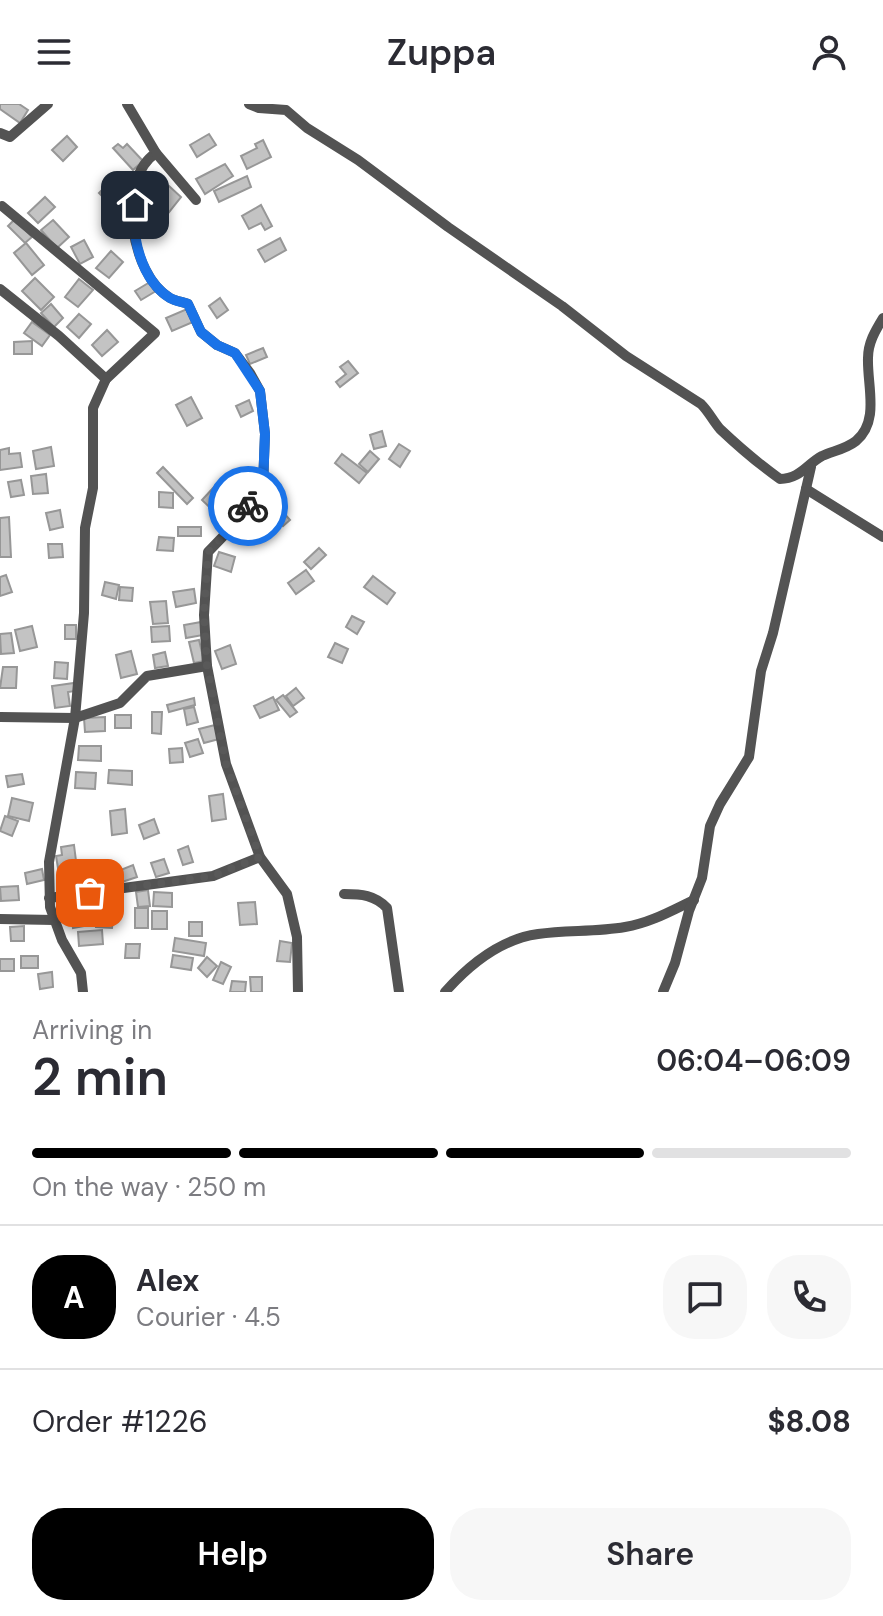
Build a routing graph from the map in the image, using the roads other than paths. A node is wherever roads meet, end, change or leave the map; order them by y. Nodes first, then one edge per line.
1 (48, 104) edge
2 (127, 104) edge
3 (249, 104) edge
4 (0, 133) edge
5 (156, 153) junction
6 (196, 200) dead end
7 (2, 206) dead end
8 (0, 289) edge
9 (883, 318) edge
10 (106, 379) junction
11 (811, 467) junction
12 (806, 489) junction
13 (883, 537) edge
14 (207, 666) junction
15 (0, 717) edge
16 (75, 718) junction
17 (260, 857) junction
18 (344, 894) dead end
19 (49, 898) junction
20 (694, 900) junction
21 (0, 919) edge
22 (54, 920) junction
23 (83, 992) edge
24 (298, 992) edge
25 (399, 992) edge
26 (445, 992) edge
27 (663, 992) edge

1 - 4 street
2 - 5 street
3 - 11 street
5 - 6 street
5 - 14 street
7 - 10 street
8 - 10 street
9 - 11 street
10 - 16 street
11 - 12 street
12 - 13 street
12 - 20 street
14 - 16 street
14 - 17 street
15 - 16 street
16 - 19 street
17 - 19 street
17 - 24 street
18 - 25 street
19 - 22 street
20 - 26 street
20 - 27 street
21 - 22 street
22 - 23 street

